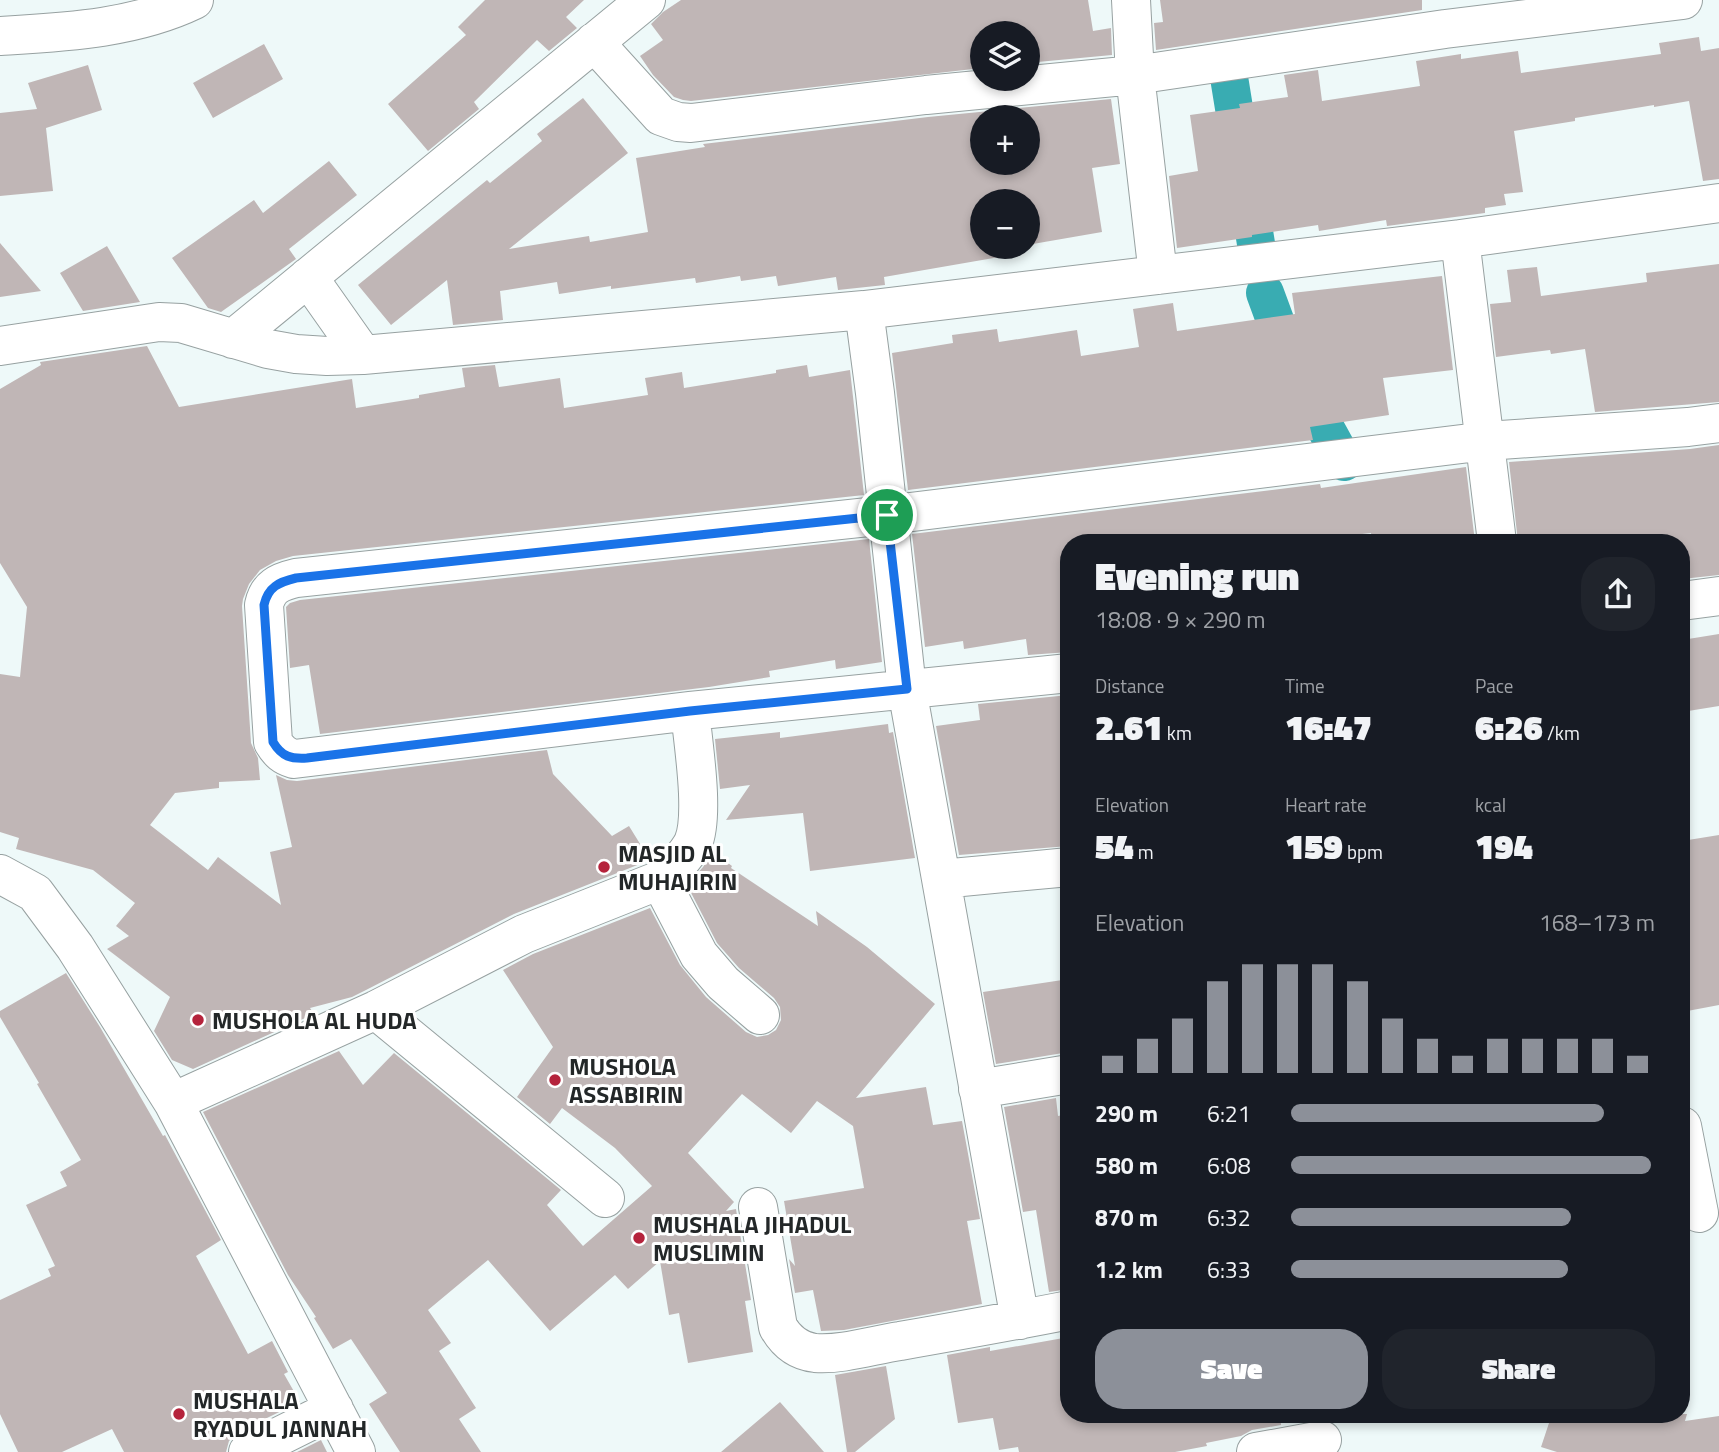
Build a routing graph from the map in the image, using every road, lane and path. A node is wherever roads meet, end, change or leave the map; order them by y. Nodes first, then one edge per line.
1 (194, 0) edge
2 (646, 0) edge
3 (1131, 0) edge
4 (1683, 0) edge
5 (0, 36) edge
6 (594, 42) junction
7 (1135, 75) junction
8 (1719, 203) edge
9 (1460, 239) junction
10 (1158, 275) junction
11 (308, 278) junction
12 (864, 310) junction
13 (233, 339) junction
14 (0, 346) edge
15 (363, 355) junction
16 (1719, 423) edge
17 (1486, 440) junction
18 (887, 515) junction
19 (1496, 534) edge
20 (1719, 596) edge
21 (1690, 600) edge
22 (1060, 674) edge
23 (907, 689) junction
24 (690, 711) junction
25 (1060, 868) edge
26 (0, 874) edge
27 (941, 879) junction
28 (660, 880) junction
29 (376, 1010) junction
30 (760, 1016) dead end
31 (1060, 1075) edge
32 (978, 1089) junction
33 (173, 1102) junction
34 (1690, 1164) edge
35 (605, 1198) dead end
36 (758, 1208) dead end
37 (1700, 1212) edge
38 (1060, 1312) edge
39 (1020, 1320) junction
40 (334, 1409) junction
41 (1321, 1435) edge
42 (248, 1452) edge
43 (356, 1452) edge
44 (1256, 1452) edge

1 - 5 street
2 - 6 street
3 - 7 street
4 - 7 street
6 - 7 street
6 - 11 street
7 - 10 street
8 - 9 street
9 - 10 street
9 - 17 street
10 - 12 street
11 - 13 street
11 - 15 street
12 - 15 street
12 - 18 street
13 - 14 street
13 - 15 street
16 - 17 street
17 - 18 street
17 - 19 street
18 - 23 street
18 - 24 street
20 - 21 street
22 - 23 street
23 - 24 street
23 - 27 street
24 - 28 street
25 - 27 street
26 - 33 street
27 - 32 street
28 - 29 street
28 - 30 street
29 - 33 street
29 - 35 street
31 - 32 street
32 - 39 street
33 - 40 street
34 - 37 street
36 - 39 street
38 - 39 street
40 - 42 street
40 - 43 street
41 - 44 street

